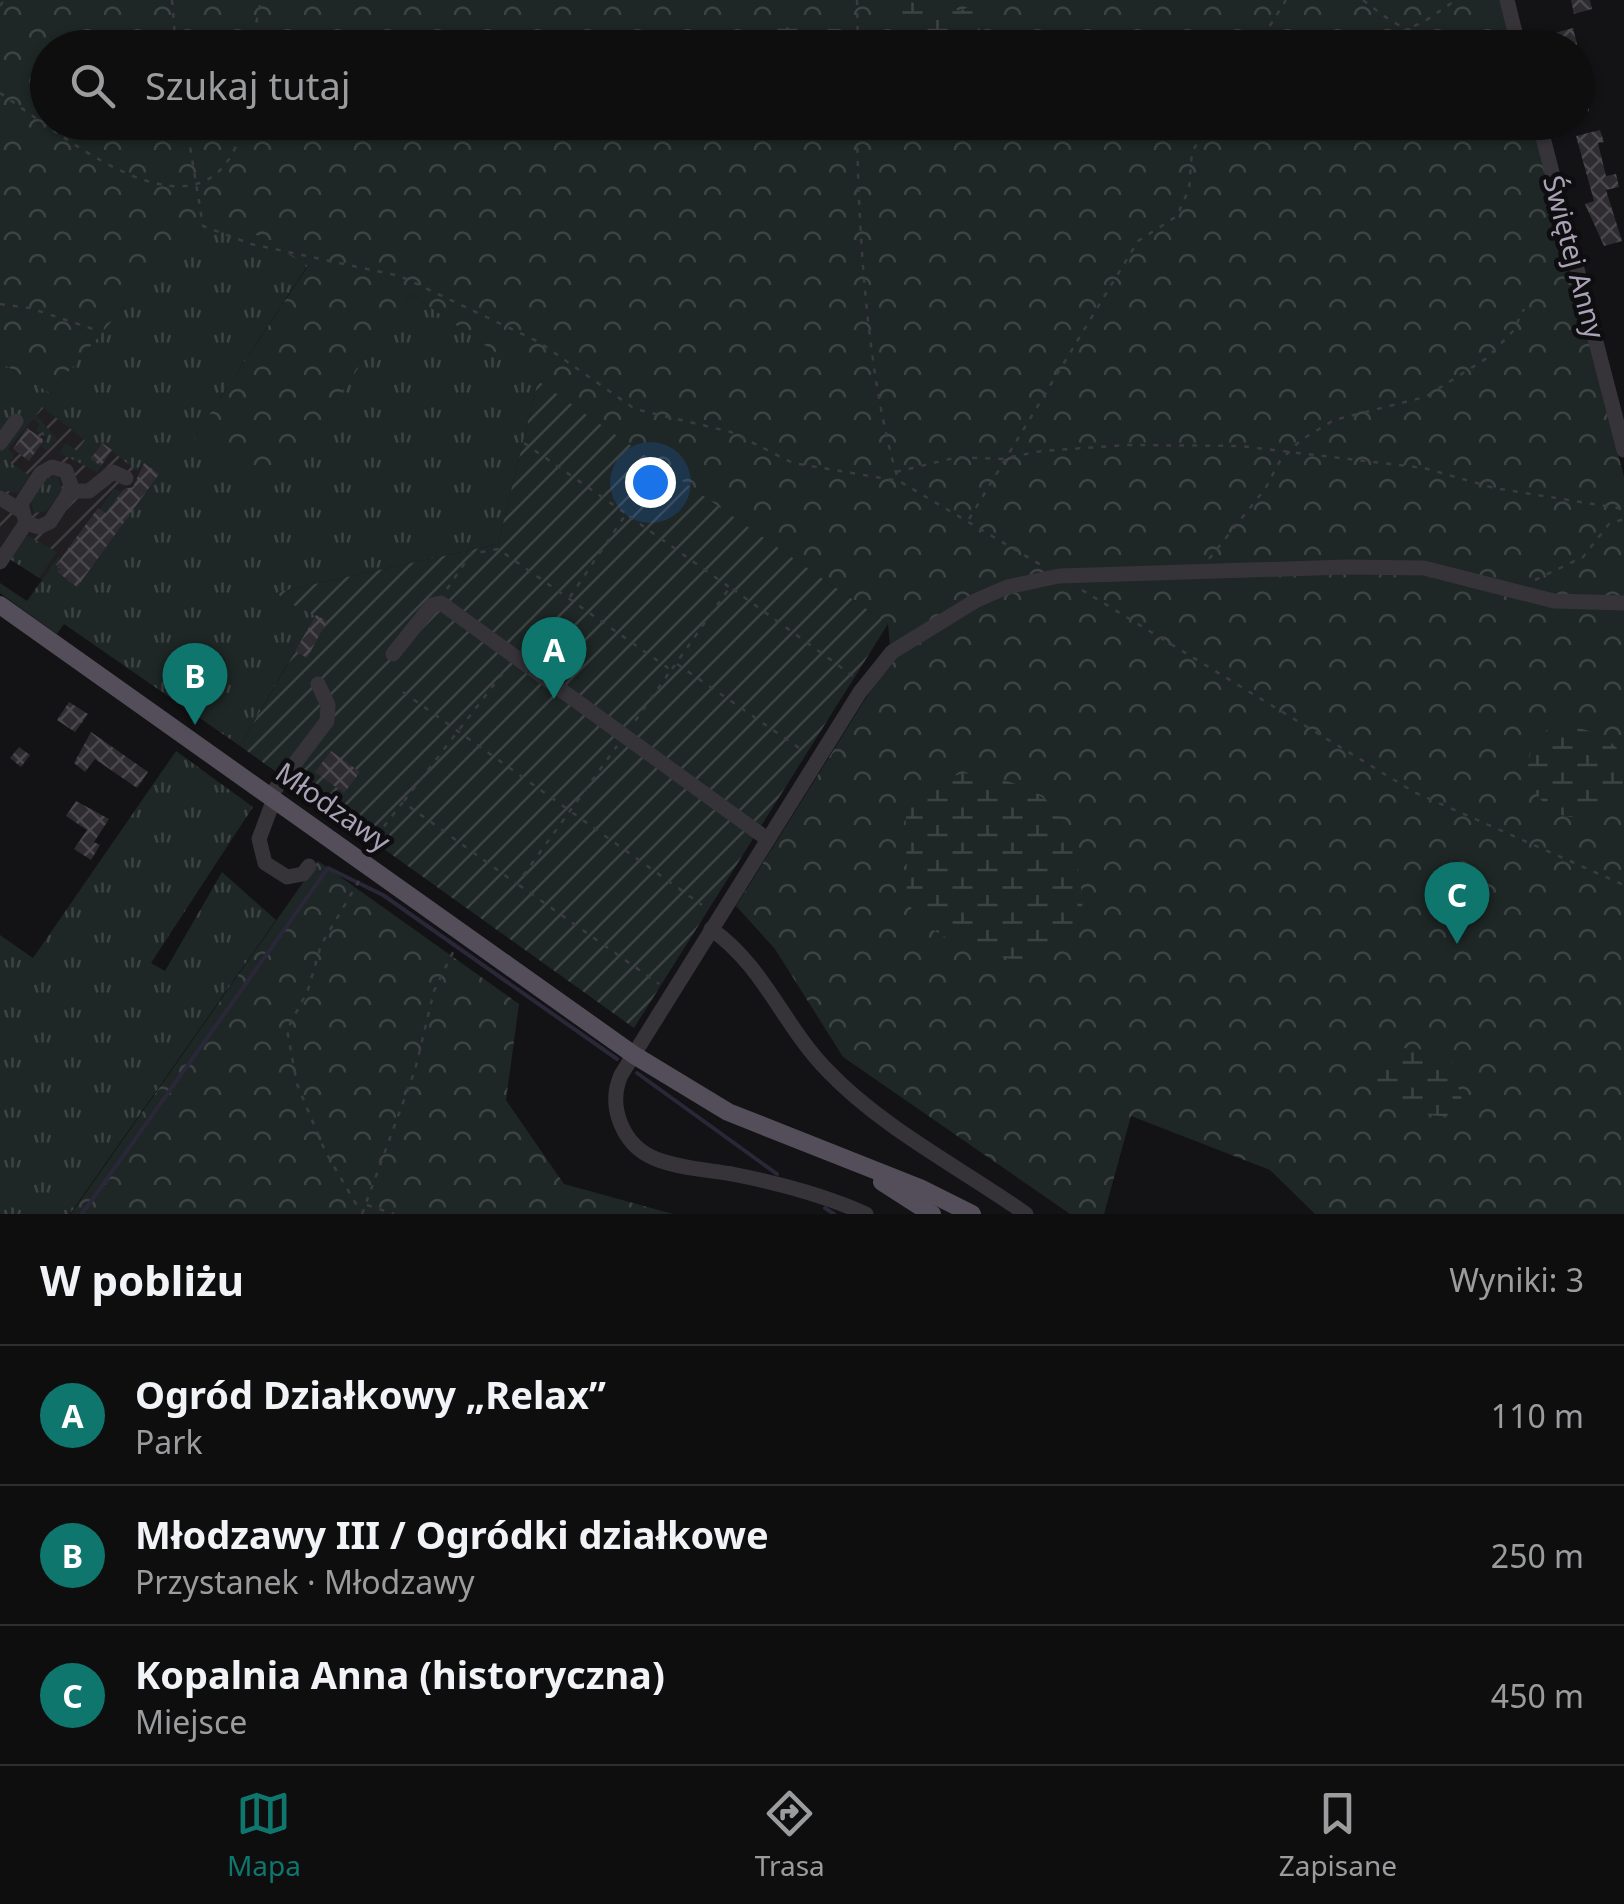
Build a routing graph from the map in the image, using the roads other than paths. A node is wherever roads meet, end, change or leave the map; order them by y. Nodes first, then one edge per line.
1 (1507, 0) edge
2 (1514, 30) edge
3 (1544, 140) edge
4 (16, 421) dead end
5 (0, 444) edge
6 (1624, 450) edge
7 (126, 478) dead end
8 (71, 492) junction
9 (0, 498) edge
10 (23, 517) junction
11 (0, 562) edge
12 (1624, 603) edge
13 (0, 605) edge
14 (394, 654) dead end
15 (318, 684) dead end
16 (272, 798) junction
17 (767, 840) junction
18 (309, 866) dead end
19 (711, 929) junction
20 (634, 1056) junction
21 (852, 1163) junction
22 (866, 1214) edge
23 (932, 1214) edge
24 (972, 1214) edge
25 (1026, 1214) edge

1 - 2 street
3 - 6 street, Świętej Anny
4 - 5 street
7 - 8 street
8 - 10 street
8 - 10 street
9 - 10 street
10 - 11 street
12 - 17 street
13 - 16 main road, Młodzawy
14 - 17 street
15 - 16 street
16 - 18 street
16 - 20 main road, Młodzawy
17 - 19 street
19 - 20 street
19 - 25 street
20 - 21 main road, Młodzawy
20 - 22 street
21 - 23 main road
21 - 24 main road

